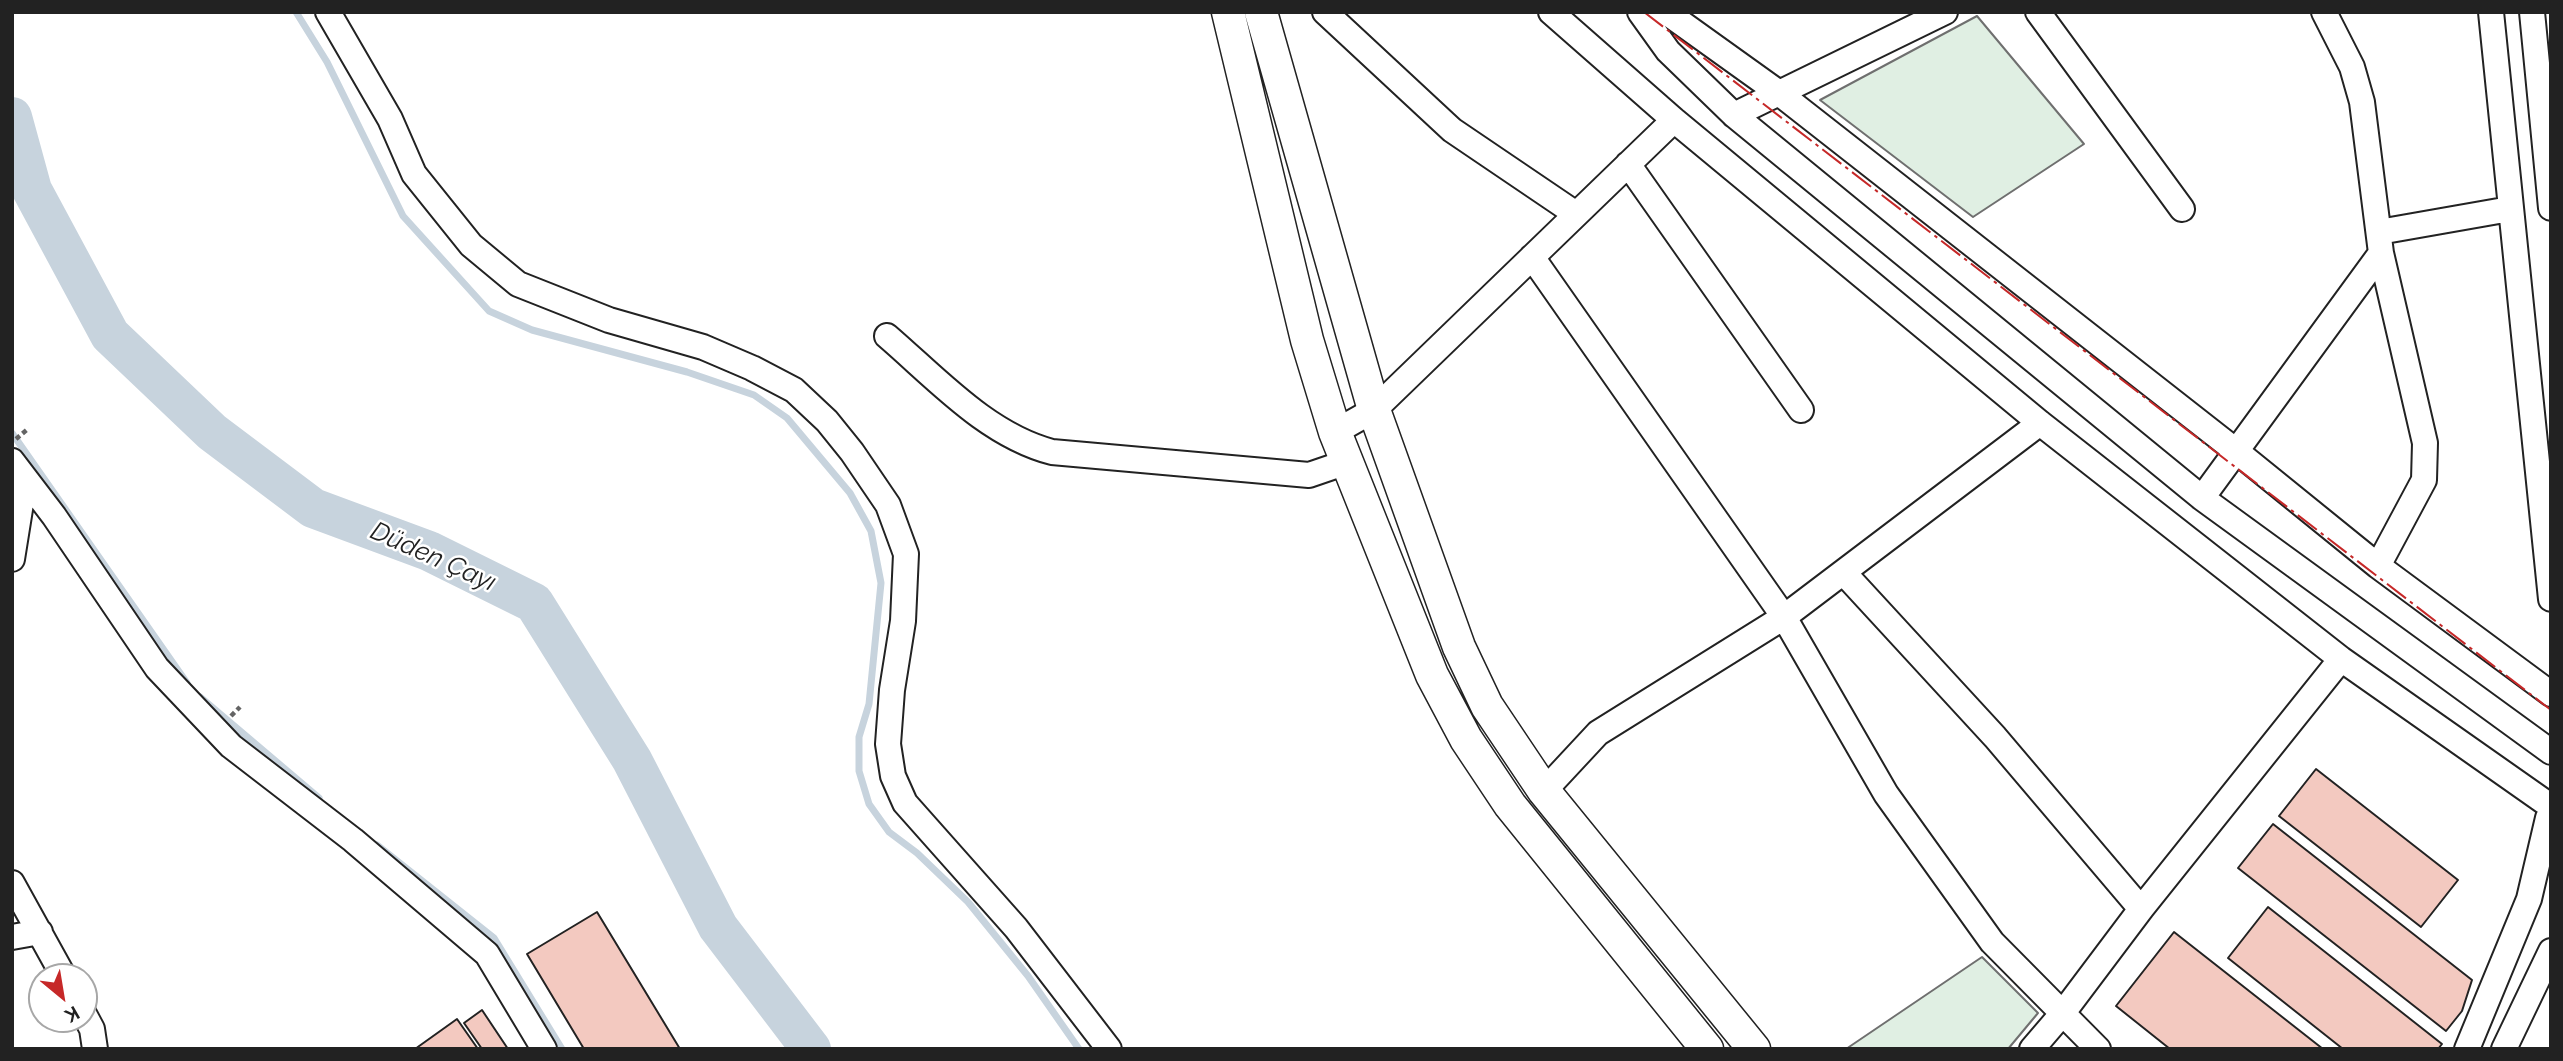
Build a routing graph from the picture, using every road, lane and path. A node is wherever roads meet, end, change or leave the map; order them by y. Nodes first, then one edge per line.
1 (328, 12) edge
2 (1227, 12) edge
3 (1261, 12) edge
4 (1325, 12) edge
5 (1551, 12) edge
6 (1640, 12) edge
7 (1666, 12) edge
8 (1945, 12) edge
9 (2039, 12) edge
10 (2324, 12) edge
11 (2491, 12) edge
12 (2532, 12) edge
13 (1779, 93) junction
14 (1734, 116) junction
15 (1674, 120) junction
16 (1628, 164) junction
17 (2551, 208) edge
18 (2182, 209) dead end
19 (2510, 209) junction
20 (1576, 214) junction
21 (2380, 243) junction
22 (1532, 257) junction
23 (887, 336) dead end
24 (1374, 410) junction
25 (1801, 410) dead end
26 (2040, 422) junction
27 (29, 428) dead end
28 (1335, 432) junction
29 (12, 442) edge
30 (2236, 451) junction
31 (1347, 462) junction
32 (19, 469) edge
33 (2202, 498) junction
34 (12, 559) edge
35 (2378, 566) junction
36 (1844, 573) junction
37 (2551, 600) edge
38 (1783, 617) junction
39 (2341, 659) junction
40 (2551, 694) edge
41 (2551, 752) edge
42 (1544, 791) junction
43 (2549, 807) edge
44 (12, 883) edge
45 (2141, 909) junction
46 (40, 932) junction
47 (12, 937) edge
48 (2551, 951) edge
49 (57, 963) edge
50 (2062, 1014) junction
51 (544, 1049) edge
52 (1109, 1049) edge
53 (1707, 1049) edge
54 (1754, 1049) edge
55 (2032, 1049) edge
56 (2098, 1049) edge
57 (2467, 1049) edge
58 (2504, 1049) edge

1 - 52 street
2 - 28 main road
3 - 24 main road
4 - 20 street
5 - 15 street
6 - 14 street
7 - 13 street
8 - 13 street
9 - 18 street
10 - 21 street
11 - 19 street
12 - 17 street
13 - 14 street
13 - 30 street
14 - 33 street
15 - 16 street
15 - 26 street
16 - 20 street
16 - 25 street
19 - 21 street
19 - 37 street
20 - 22 street
21 - 30 street
21 - 35 street
22 - 24 street
22 - 38 street
23 - 31 street
24 - 28 street
24 - 42 main road
26 - 36 street
26 - 39 street
27 - 29 path
28 - 31 main road
30 - 33 street
30 - 35 street
31 - 53 main road
32 - 34 street
32 - 51 street
33 - 41 street
35 - 40 street
36 - 38 street
36 - 45 street
38 - 42 street
38 - 50 street
39 - 43 street
39 - 45 street
42 - 54 main road
43 - 57 street
44 - 46 street
45 - 50 street
46 - 47 street
46 - 49 street
48 - 58 street
50 - 55 street
50 - 56 street

